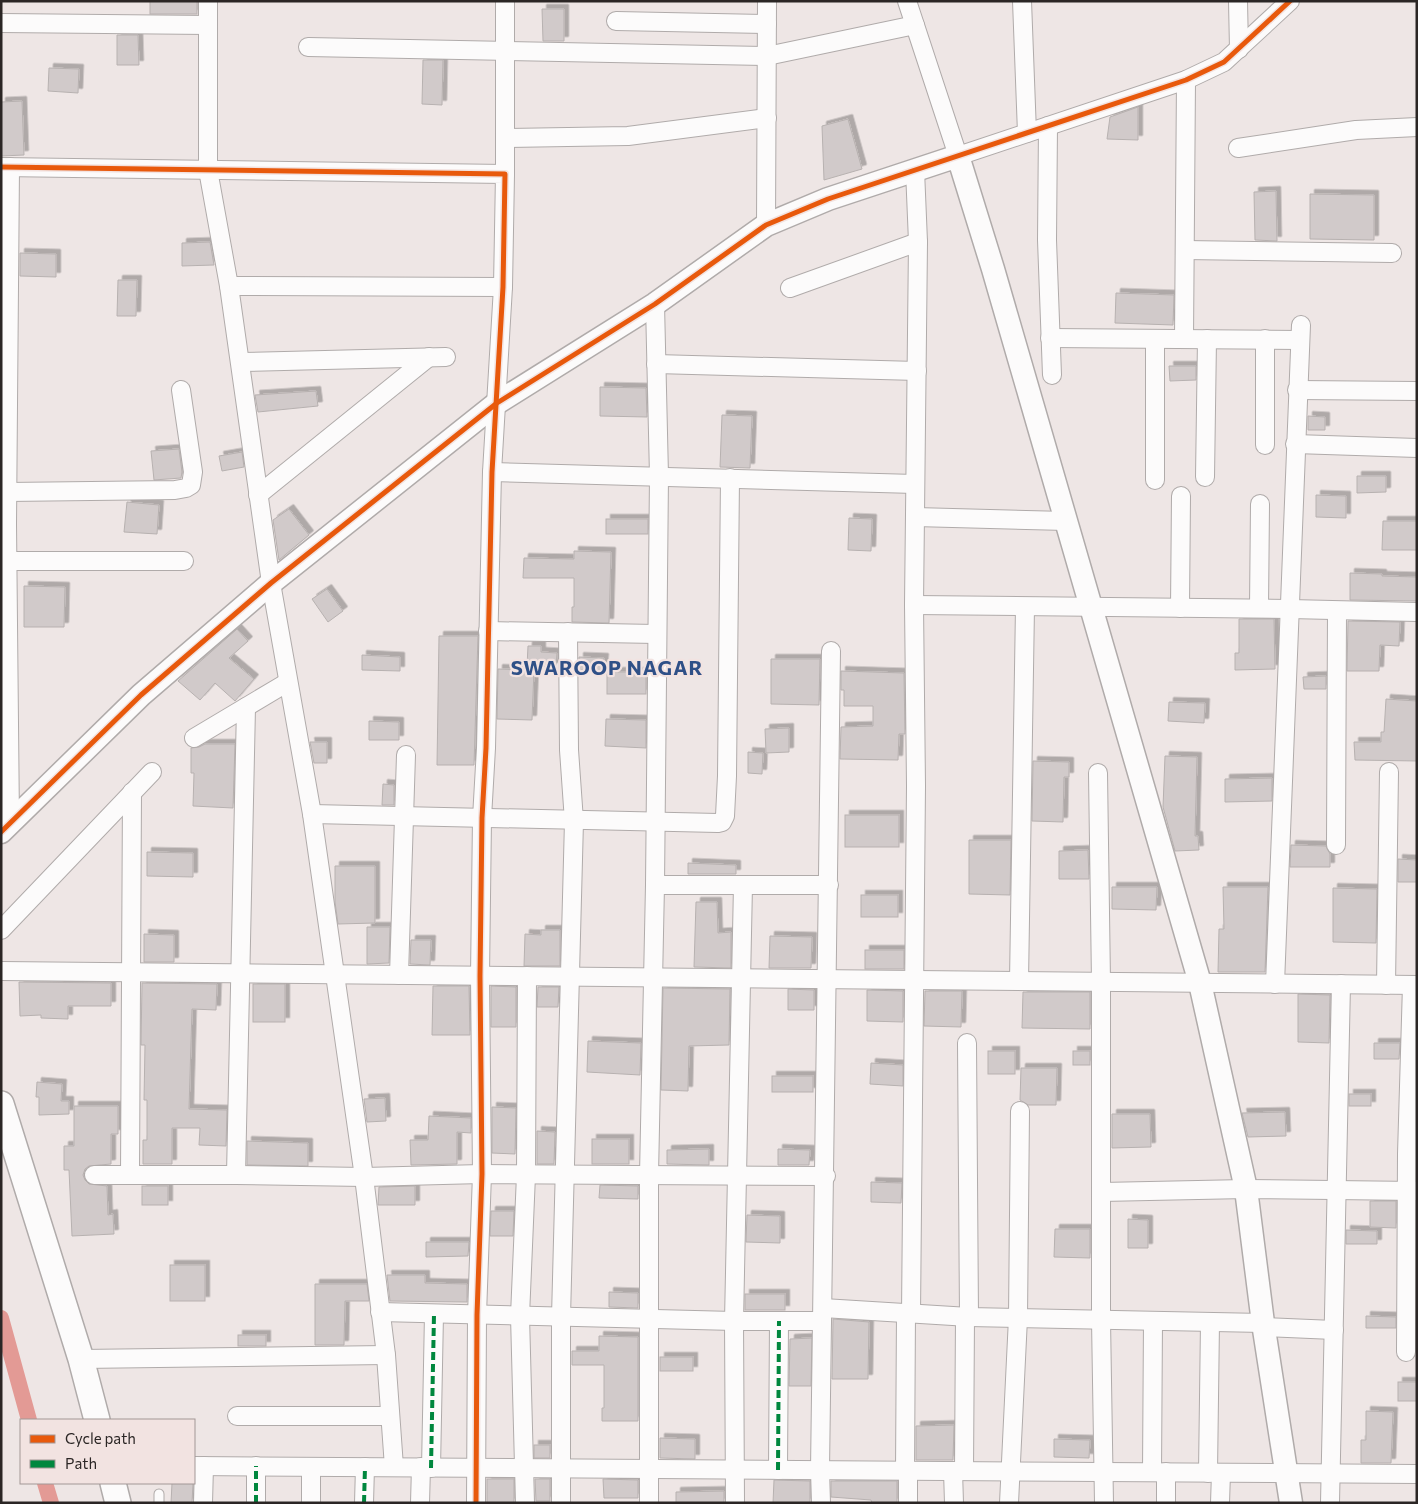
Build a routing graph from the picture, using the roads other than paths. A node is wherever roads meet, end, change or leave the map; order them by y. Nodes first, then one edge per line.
1 (208, 1) edge
2 (505, 1) edge
3 (767, 1) edge
4 (907, 1) edge
5 (1022, 1) edge
6 (1238, 1) edge
7 (1290, 1) edge
8 (616, 21) dead end
9 (1, 23) edge
10 (767, 24) junction
11 (208, 25) junction
12 (915, 25) junction
13 (308, 48) dead end
14 (1239, 48) junction
15 (505, 51) junction
16 (767, 56) junction
17 (1186, 80) junction
18 (767, 118) junction
19 (1048, 126) junction
20 (1417, 127) edge
21 (1027, 133) junction
22 (505, 138) junction
23 (1238, 148) dead end
24 (958, 156) junction
25 (6, 167) edge
26 (208, 170) junction
27 (915, 170) junction
28 (505, 174) junction
29 (766, 225) junction
30 (918, 242) junction
31 (1185, 250) junction
32 (1392, 253) dead end
33 (229, 286) junction
34 (503, 287) junction
35 (790, 288) dead end
36 (655, 304) junction
37 (1050, 338) junction
38 (1155, 339) junction
39 (1184, 339) junction
40 (1207, 339) junction
41 (1265, 339) junction
42 (241, 362) junction
43 (656, 364) junction
44 (917, 371) junction
45 (1052, 375) dead end
46 (181, 390) dead end
47 (1297, 390) junction
48 (1417, 391) edge
49 (497, 403) junction
50 (1296, 444) junction
51 (1265, 445) dead end
52 (1417, 448) edge
53 (4, 467) edge
54 (492, 472) junction
55 (659, 476) junction
56 (730, 478) junction
57 (1206, 478) dead end
58 (1155, 480) dead end
59 (915, 484) junction
60 (7, 492) junction
61 (258, 495) junction
62 (1181, 496) dead end
63 (1260, 504) dead end
64 (916, 517) junction
65 (1066, 521) junction
66 (4, 524) edge
67 (7, 561) junction
68 (184, 561) dead end
69 (271, 583) junction
70 (4, 605) edge
71 (914, 605) junction
72 (1025, 607) junction
73 (1091, 607) junction
74 (1180, 608) junction
75 (1259, 608) junction
76 (1290, 609) junction
77 (1337, 610) junction
78 (1417, 612) edge
79 (488, 631) junction
80 (568, 632) junction
81 (656, 634) junction
82 (831, 651) dead end
83 (288, 682) junction
84 (246, 707) junction
85 (194, 738) dead end
86 (406, 755) dead end
87 (152, 772) dead end
88 (1389, 772) dead end
89 (1098, 773) dead end
90 (132, 792) junction
91 (312, 814) junction
92 (404, 816) junction
93 (482, 818) junction
94 (574, 821) junction
95 (656, 823) junction
96 (6, 827) edge
97 (1336, 845) dead end
98 (655, 884) junction
99 (743, 885) junction
100 (829, 885) junction
101 (1, 930) edge
102 (1, 971) edge
103 (130, 972) junction
104 (241, 973) junction
105 (334, 974) junction
106 (399, 975) junction
107 (480, 976) junction
108 (527, 976) junction
109 (570, 977) junction
110 (652, 977) junction
111 (742, 978) junction
112 (826, 979) junction
113 (914, 980) junction
114 (1018, 981) junction
115 (1101, 982) junction
116 (1200, 983) junction
117 (1275, 984) junction
118 (1341, 984) junction
119 (1386, 985) junction
120 (1414, 985) edge
121 (967, 1043) dead end
122 (1, 1104) edge
123 (1020, 1111) dead end
124 (482, 1174) junction
125 (738, 1174) junction
126 (94, 1175) dead end
127 (130, 1175) junction
128 (236, 1175) junction
129 (526, 1175) junction
130 (565, 1175) junction
131 (649, 1175) junction
132 (826, 1176) junction
133 (364, 1177) junction
134 (1246, 1189) junction
135 (1338, 1190) junction
136 (1412, 1191) edge
137 (1100, 1192) junction
138 (380, 1312) junction
139 (434, 1314) junction
140 (822, 1314) junction
141 (908, 1314) junction
142 (477, 1315) junction
143 (520, 1316) junction
144 (561, 1317) junction
145 (967, 1317) junction
146 (648, 1318) junction
147 (1018, 1318) junction
148 (1100, 1320) junction
149 (734, 1321) junction
150 (779, 1321) junction
151 (1153, 1321) junction
152 (1210, 1322) junction
153 (1263, 1325) junction
154 (1334, 1330) junction
155 (1406, 1352) dead end
156 (386, 1355) junction
157 (81, 1359) junction
158 (237, 1416) dead end
159 (390, 1416) junction
160 (96, 1419) edge
161 (199, 1466) edge
162 (256, 1466) junction
163 (311, 1467) junction
164 (365, 1467) junction
165 (394, 1467) junction
166 (426, 1468) junction
167 (476, 1468) junction
168 (524, 1468) junction
169 (560, 1468) junction
170 (649, 1469) junction
171 (735, 1470) junction
172 (778, 1470) junction
173 (820, 1470) junction
174 (906, 1471) junction
175 (958, 1471) junction
176 (1009, 1471) junction
177 (1104, 1472) junction
178 (1159, 1472) junction
179 (1214, 1473) junction
180 (1286, 1473) junction
181 (1330, 1473) junction
182 (1417, 1474) edge
183 (113, 1484) edge
184 (118, 1503) edge
185 (203, 1503) edge
186 (256, 1503) edge
187 (311, 1503) edge
188 (364, 1503) edge
189 (420, 1503) edge
190 (476, 1503) edge
191 (524, 1503) edge
192 (561, 1503) edge
193 (649, 1503) edge
194 (735, 1503) edge
195 (821, 1503) edge
196 (908, 1503) edge
197 (954, 1503) edge
198 (1009, 1503) edge
199 (1104, 1503) edge
200 (1166, 1503) edge
201 (1220, 1503) edge
202 (1291, 1503) edge
203 (1330, 1503) edge

1 - 11 street
2 - 15 street
3 - 10 street
4 - 12 street
5 - 21 street
6 - 14 street
7 - 14 street
8 - 10 street
9 - 11 street
10 - 16 street
11 - 26 street
12 - 16 street
12 - 24 street
13 - 15 street
14 - 17 street
15 - 16 street
15 - 22 street
16 - 18 street
17 - 19 street
17 - 31 street
18 - 22 street
18 - 29 street
19 - 21 street
19 - 37 street
20 - 23 street
21 - 24 street
22 - 28 street
24 - 27 street
24 - 65 street
25 - 26 street
25 - 53 street
26 - 28 street
26 - 33 street
27 - 29 street
27 - 30 street
28 - 34 street
29 - 36 street
30 - 35 street
30 - 44 street
31 - 32 street
31 - 39 street
33 - 34 street
33 - 42 street
34 - 49 street
36 - 43 street
36 - 49 street
37 - 38 street
37 - 45 street
38 - 39 street
38 - 58 street
39 - 40 street
40 - 41 street
40 - 57 street
41 - 47 street
41 - 51 street
42 - 61 street
42 - 61 street
43 - 44 street
43 - 55 street
44 - 59 street
46 - 60 street
47 - 48 street
47 - 50 street
49 - 54 street
49 - 69 street
50 - 52 street
50 - 76 street
53 - 60 street
54 - 55 street
54 - 79 street
55 - 56 street
55 - 81 street
56 - 59 street
56 - 95 street
59 - 64 street
60 - 66 street
61 - 69 street
62 - 74 street
63 - 75 street
64 - 65 street
64 - 71 street
65 - 73 street
66 - 67 street
67 - 68 street
67 - 70 street
69 - 83 street
69 - 96 street
70 - 96 street
71 - 72 street
71 - 113 street
72 - 73 street
72 - 114 street
73 - 74 street
73 - 116 street
74 - 75 street
75 - 76 street
76 - 77 street
76 - 117 street
77 - 78 street
77 - 97 street
79 - 80 street
79 - 93 street
80 - 81 street
80 - 94 street
81 - 95 street
82 - 100 street
83 - 84 street
83 - 91 street
84 - 85 street
84 - 104 street
86 - 92 street
87 - 90 street
88 - 119 street
89 - 115 street
90 - 101 street
90 - 103 street
91 - 92 street
91 - 105 street
92 - 93 street
92 - 106 street
93 - 94 street
93 - 107 street
94 - 95 street
94 - 109 street
95 - 98 street
98 - 99 street
98 - 110 street
99 - 100 street
99 - 111 street
100 - 112 street
102 - 103 street
103 - 104 street
103 - 127 street
104 - 105 street
104 - 128 street
105 - 106 street
105 - 133 street
106 - 107 street
107 - 108 street
107 - 124 street
108 - 109 street
108 - 129 street
109 - 110 street
109 - 130 street
110 - 111 street
110 - 131 street
111 - 112 street
111 - 125 street
112 - 113 street
112 - 132 street
113 - 114 street
113 - 141 street
114 - 115 street
115 - 116 street
115 - 137 street
116 - 117 street
116 - 134 street
117 - 118 street
118 - 119 street
118 - 135 street
119 - 120 street
120 - 136 street
121 - 145 street
122 - 157 main road
123 - 147 street
124 - 129 street
124 - 133 street
124 - 142 street
125 - 131 street
125 - 132 street
125 - 149 street
126 - 127 street
127 - 128 street
128 - 133 street
129 - 130 street
129 - 143 street
130 - 131 street
130 - 144 street
131 - 146 street
132 - 140 street
133 - 138 street
134 - 135 street
134 - 137 street
134 - 153 street
135 - 136 street
135 - 154 street
136 - 155 street
137 - 148 street
138 - 139 street
138 - 156 street
139 - 142 street
139 - 166 street
140 - 141 street
140 - 150 street
140 - 173 street
141 - 145 street
141 - 174 street
142 - 143 street
142 - 167 street
143 - 144 street
143 - 168 street
144 - 146 street
144 - 169 street
145 - 147 street
145 - 175 street
146 - 149 street
146 - 170 street
147 - 148 street
147 - 176 street
148 - 151 street
148 - 177 street
149 - 150 street
149 - 171 street
150 - 172 street
151 - 152 street
151 - 178 street
152 - 153 street
152 - 179 street
153 - 154 street
153 - 180 street
154 - 181 street
156 - 157 street
156 - 159 street
157 - 160 main road
158 - 159 street
159 - 165 street
161 - 162 street
161 - 185 street
162 - 163 street
162 - 186 street
163 - 164 street
163 - 187 street
164 - 165 street
164 - 188 street
165 - 166 street
166 - 167 street
166 - 189 street
167 - 168 street
167 - 190 street
168 - 169 street
168 - 191 street
169 - 170 street
169 - 192 street
170 - 171 street
170 - 193 street
171 - 172 street
171 - 194 street
172 - 173 street
173 - 174 street
173 - 195 street
174 - 175 street
174 - 196 street
175 - 176 street
175 - 197 street
176 - 177 street
176 - 198 street
177 - 178 street
177 - 199 street
178 - 179 street
178 - 200 street
179 - 180 street
179 - 201 street
180 - 181 street
180 - 202 street
181 - 182 street
181 - 203 street
183 - 184 main road

